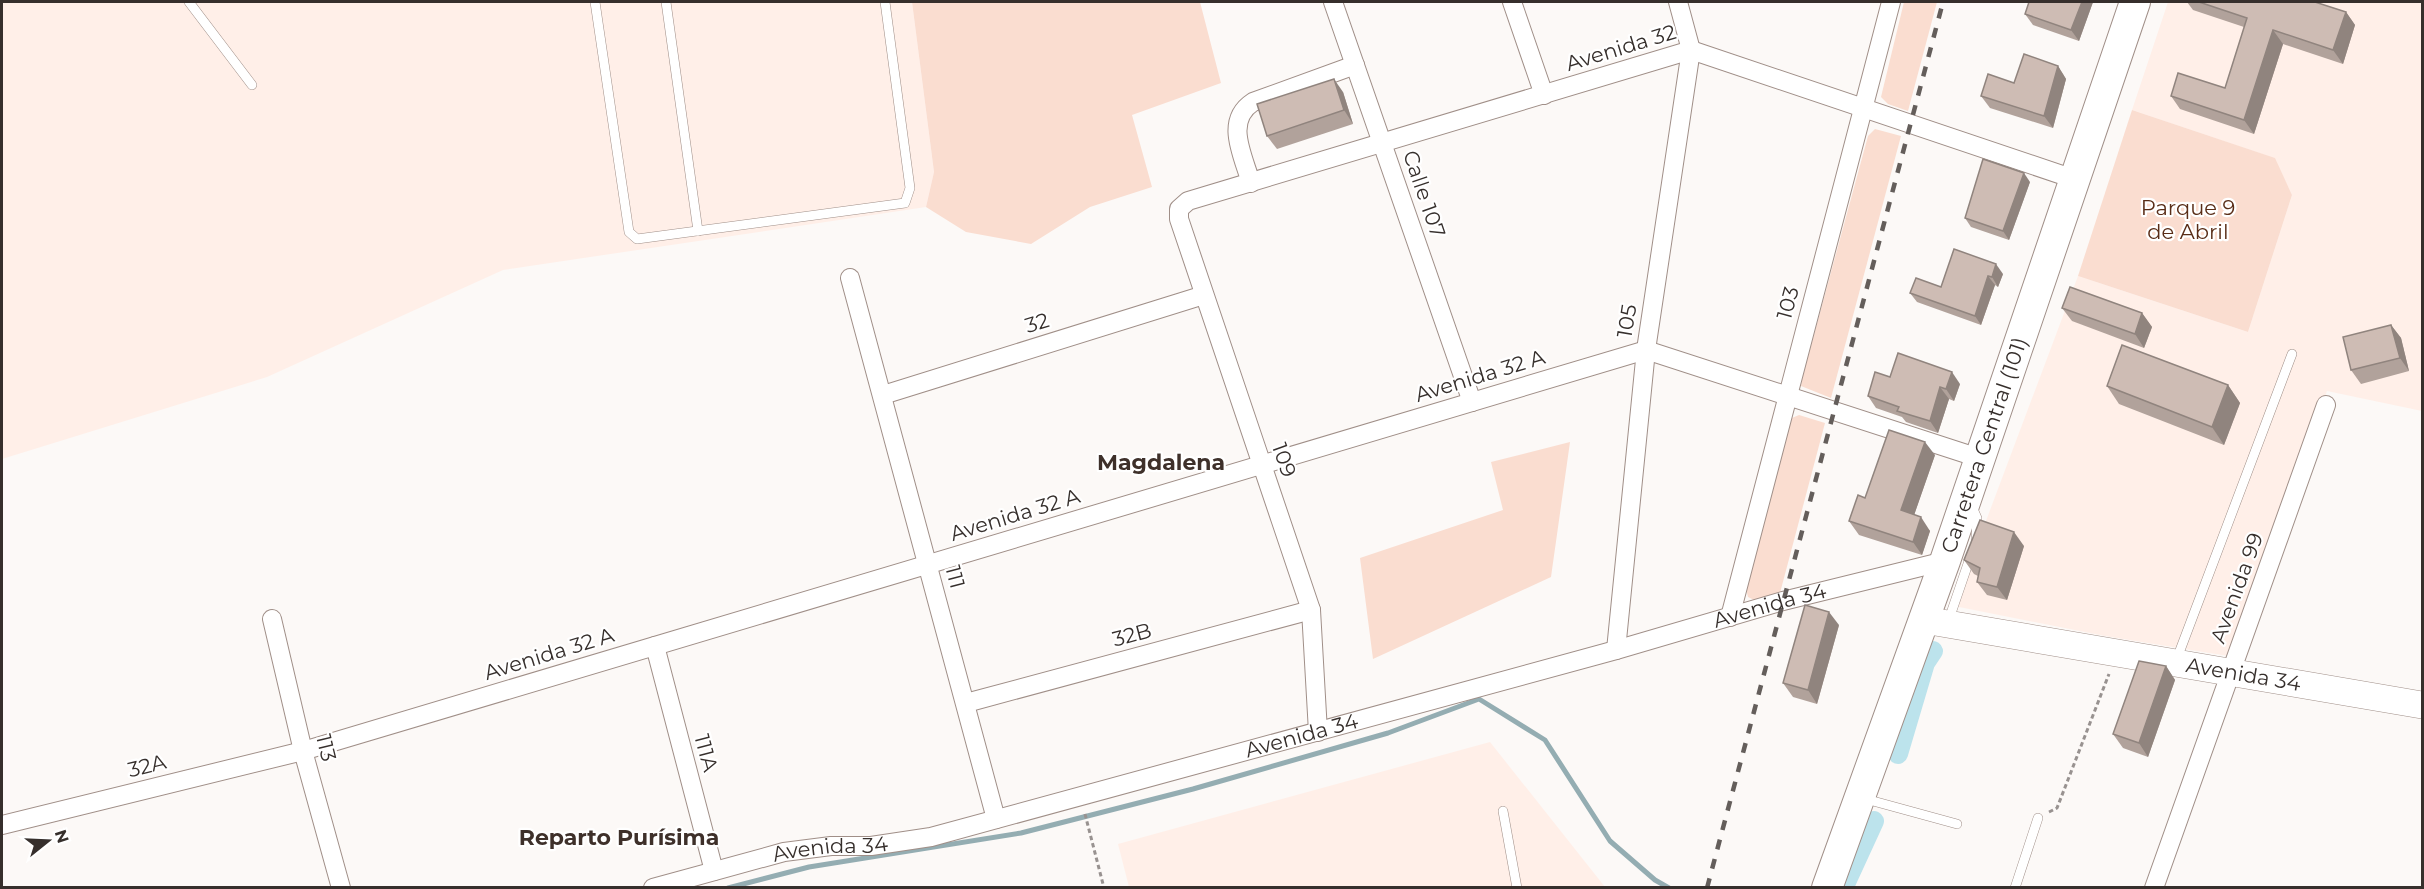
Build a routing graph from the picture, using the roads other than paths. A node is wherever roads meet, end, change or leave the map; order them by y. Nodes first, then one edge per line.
1 (189, 2) edge
2 (595, 2) edge
3 (666, 2) edge
4 (885, 2) edge
5 (1333, 2) edge
6 (1512, 2) edge
7 (1678, 2) edge
8 (1891, 2) edge
9 (2135, 2) edge
10 (1691, 50) junction
11 (1355, 65) junction
12 (252, 85) dead end
13 (1545, 95) junction
14 (1863, 107) junction
15 (1383, 143) junction
16 (2073, 179) junction
17 (1251, 183) junction
18 (1179, 209) joint
19 (698, 231) junction
20 (850, 278) dead end
21 (1204, 295) junction
22 (1646, 350) junction
23 (2292, 354) dead end
24 (883, 395) junction
25 (1787, 396) junction
26 (1472, 402) junction
27 (2326, 405) dead end
28 (1979, 458) junction
29 (1262, 465) junction
30 (1967, 494) junction
31 (1945, 561) junction
32 (928, 564) junction
33 (1311, 610) junction
34 (1730, 617) junction
35 (272, 619) dead end
36 (1936, 622) junction
37 (655, 646) junction
38 (1616, 650) junction
39 (2175, 663) junction
40 (2230, 672) junction
41 (966, 703) junction
42 (2422, 705) edge
43 (1318, 732) junction
44 (303, 752) junction
45 (1860, 797) junction
46 (1503, 810) dead end
47 (2038, 818) road end
48 (996, 819) junction
49 (1957, 824) dead end
50 (2, 825) edge
51 (714, 871) junction
52 (341, 888) edge
53 (653, 888) edge
54 (1518, 888) edge
55 (1827, 888) edge
56 (2015, 888) edge
57 (2154, 888) edge

1 - 12 lane
2 - 19 lane
3 - 19 lane
4 - 19 lane
5 - 11 street, Calle 107
6 - 13 street
7 - 10 street, 105
8 - 14 street, 103
9 - 16 main road, Carretera Central (101)
10 - 13 street, Avenida 32
10 - 14 street, Avenida 32
10 - 22 street, 105
11 - 15 street, Calle 107
11 - 17 street
13 - 15 street, Avenida 32
14 - 16 street, Avenida 32
14 - 25 street, 103
15 - 17 street, Avenida 32
15 - 26 street, Calle 107
16 - 28 main road, Carretera Central (101)
17 - 18 street, Avenida 32
18 - 21 street, 109
20 - 24 street, 111
21 - 24 street, 32
21 - 29 street, 109
22 - 25 street
22 - 26 street, Avenida 32 A
22 - 38 street, 105
23 - 39 lane
24 - 32 street, 111
25 - 28 street
25 - 34 street, 103
26 - 29 street, Avenida 32 A
27 - 40 street, Avenida 99
28 - 30 main road, Carretera Central (101)
29 - 32 street, Avenida 32 A
29 - 33 street, 109
30 - 31 main road, Carretera Central (101)
30 - 36 lane
31 - 34 street, Avenida 34
31 - 36 main road, Carretera Central (101)
32 - 37 street, Avenida 32 A
32 - 41 street, 111
33 - 41 street, 32B
33 - 43 street, 109
34 - 38 street, Avenida 34
35 - 44 street, 113
36 - 39 street, Avenida 34
36 - 45 main road, Carretera Central (101)
37 - 44 street, Avenida 32 A
37 - 51 street, 111A
38 - 43 street, Avenida 34
39 - 40 street, Avenida 34
40 - 42 street, Avenida 34
40 - 57 street, Avenida 99
41 - 48 street, 111
43 - 48 street, Avenida 34
44 - 50 street, 32A
44 - 52 street, 113
45 - 49 lane
45 - 55 main road, Carretera Central (101)
46 - 54 lane
47 - 56 lane
48 - 51 street, Avenida 34
51 - 53 street, Avenida 34

